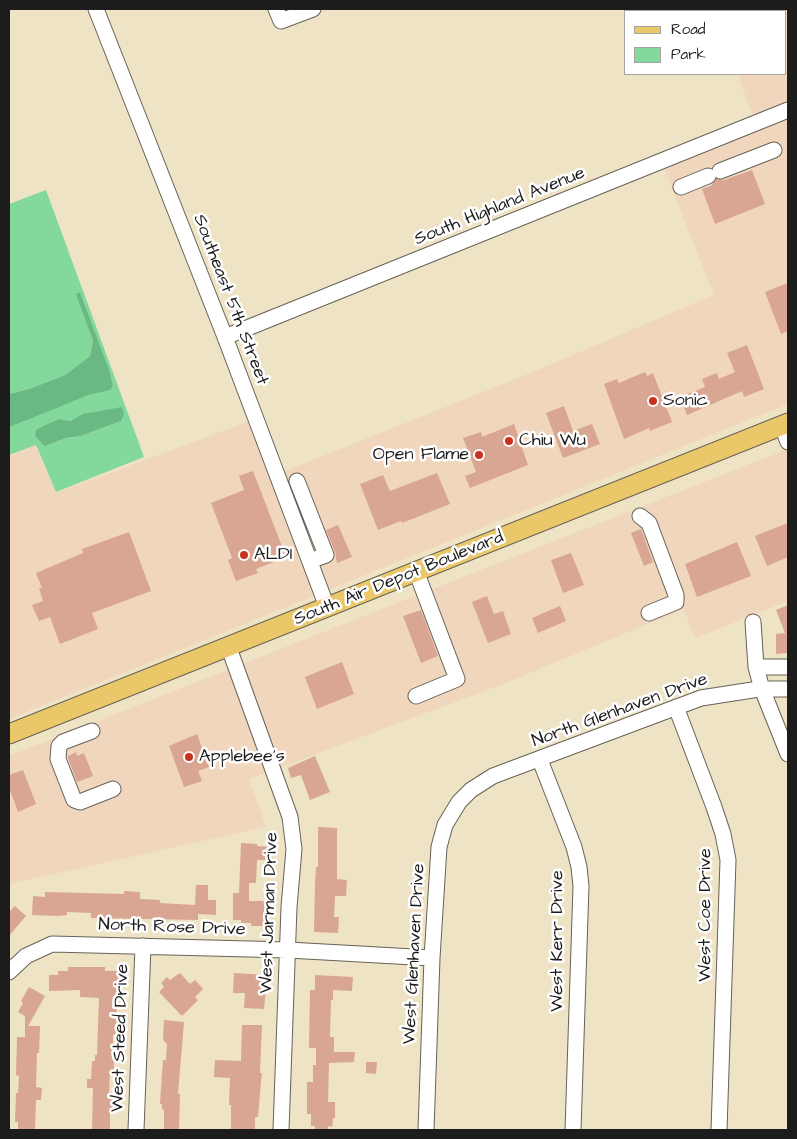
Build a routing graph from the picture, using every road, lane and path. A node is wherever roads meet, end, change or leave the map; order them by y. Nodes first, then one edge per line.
1 (96, 9) edge
2 (313, 9) edge
3 (279, 15) edge
4 (788, 110) edge
5 (774, 150) dead end
6 (681, 187) dead end
7 (225, 337) junction
8 (786, 430) edge
9 (297, 481) dead end
10 (640, 516) dead end
11 (310, 561) junction
12 (416, 571) junction
13 (327, 607) junction
14 (649, 612) dead end
15 (753, 622) dead end
16 (229, 648) junction
17 (756, 667) junction
18 (788, 667) edge
19 (762, 689) junction
20 (788, 689) edge
21 (416, 696) dead end
22 (676, 708) junction
23 (92, 731) dead end
24 (9, 734) edge
25 (788, 754) edge
26 (540, 760) junction
27 (113, 789) dead end
28 (471, 790) joint
29 (143, 946) junction
30 (288, 950) junction
31 (432, 958) junction
32 (9, 971) edge
33 (136, 1130) edge
34 (281, 1130) edge
35 (426, 1130) edge
36 (572, 1130) edge
37 (719, 1130) edge

1 - 7 street, Southeast 5th Street
2 - 3 street
4 - 7 street, South Highland Avenue
5 - 6 street
7 - 11 street, Southeast 5th Street
8 - 12 main road, South Air Depot Boulevard
9 - 11 street
10 - 14 street
11 - 13 street, Southeast 5th Street
12 - 13 main road, South Air Depot Boulevard
12 - 21 street
13 - 16 main road, South Air Depot Boulevard
15 - 17 street
16 - 24 main road, South Air Depot Boulevard
16 - 30 street, West Jarman Drive
17 - 18 street
17 - 19 street
19 - 20 street, North Glenhaven Drive
19 - 22 street, North Glenhaven Drive
19 - 25 street
22 - 26 street, North Glenhaven Drive
22 - 37 street, West Coe Drive
23 - 27 street
26 - 28 street, North Glenhaven Drive
26 - 36 street, West Kerr Drive
28 - 31 street, West Glenhaven Drive
29 - 30 street, North Rose Drive
29 - 32 street, North Rose Drive
29 - 33 street, West Steed Drive
30 - 31 street, North Rose Drive
30 - 34 street, West Jarman Drive
31 - 35 street, West Glenhaven Drive

